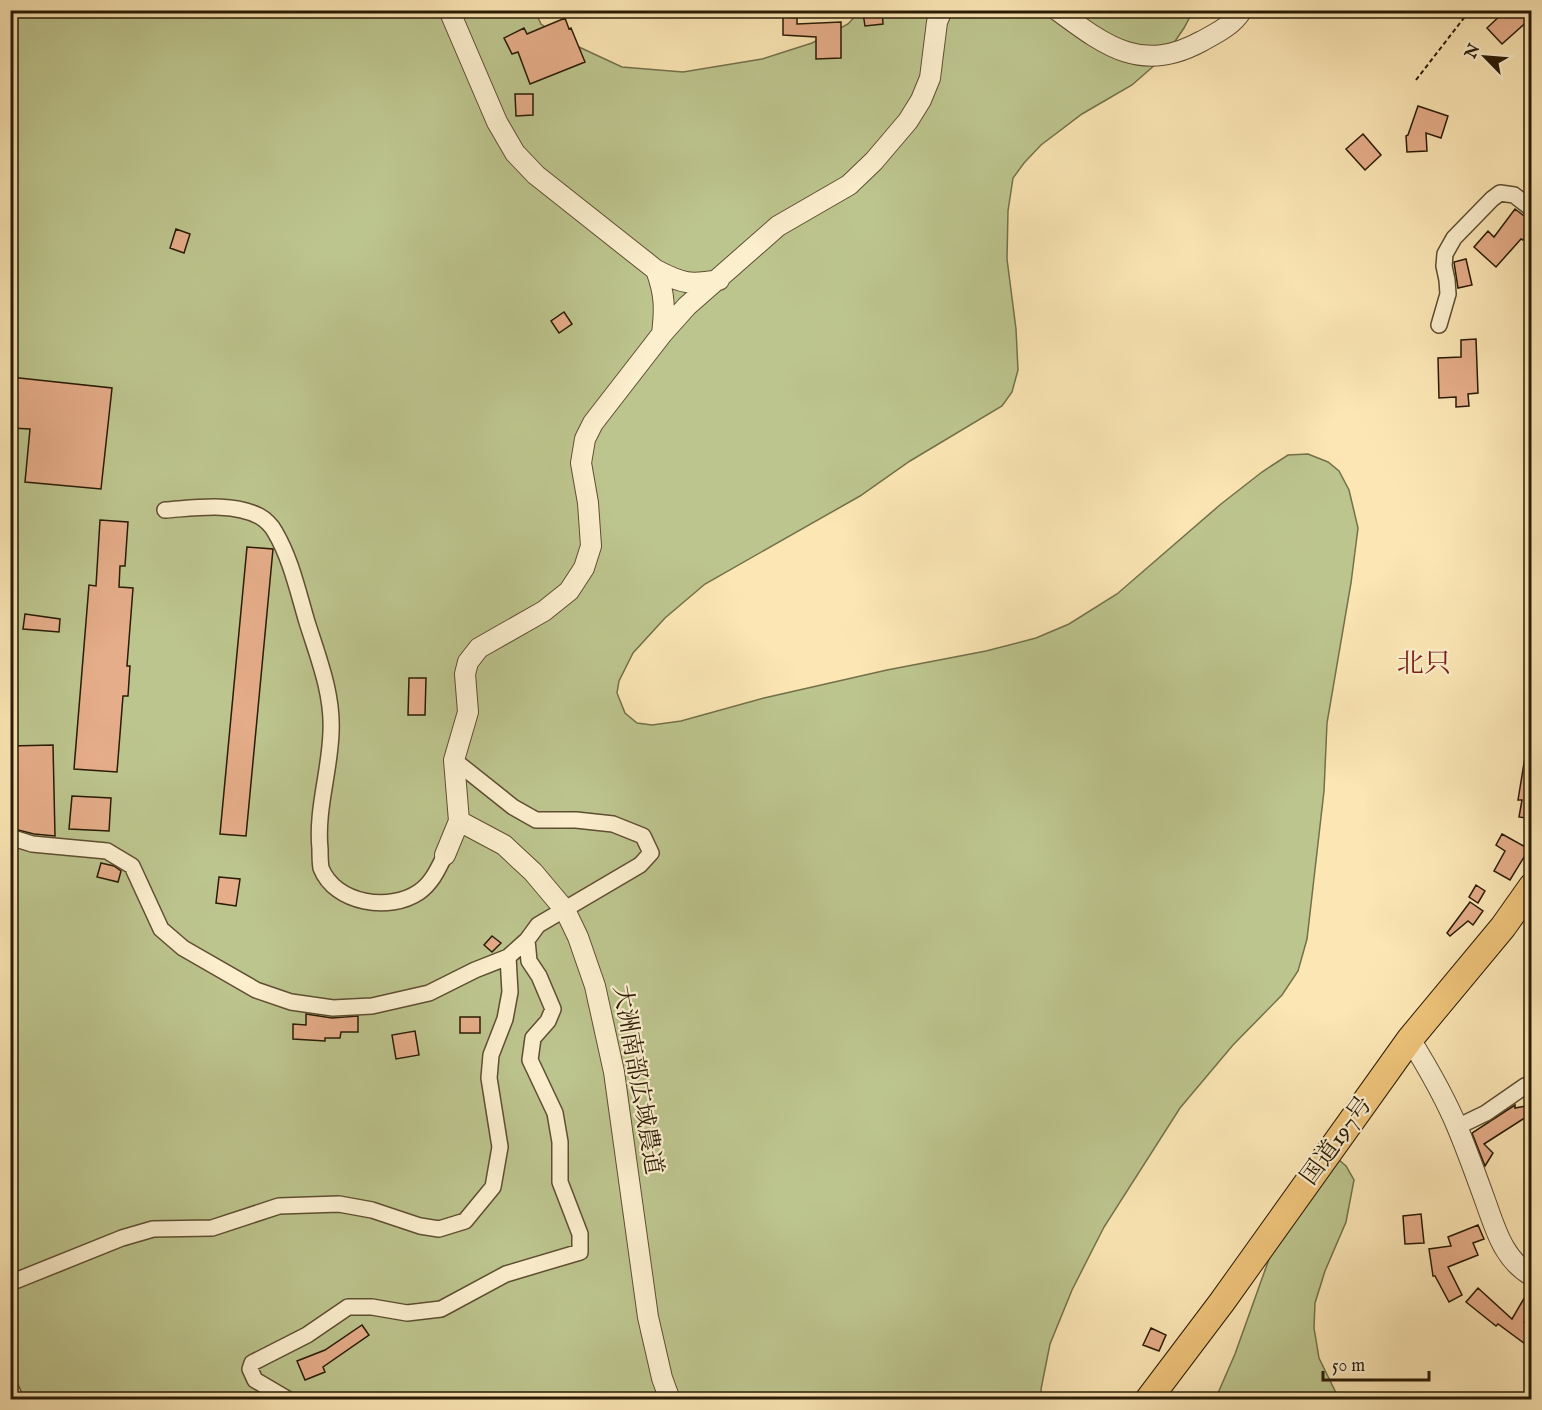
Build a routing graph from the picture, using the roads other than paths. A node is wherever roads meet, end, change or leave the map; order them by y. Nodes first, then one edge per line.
1 (449, 10) edge
2 (942, 10) edge
3 (1057, 10) edge
4 (1242, 10) edge
5 (1532, 209) edge
6 (656, 270) junction
7 (719, 280) junction
8 (1439, 325) dead end
9 (662, 334) junction
10 (165, 510) dead end
11 (454, 760) junction
12 (459, 821) junction
13 (10, 837) edge
14 (445, 855) joint
15 (1532, 886) edge
16 (565, 910) junction
17 (527, 940) junction
18 (508, 957) junction
19 (1410, 1039) junction
20 (1532, 1085) edge
21 (1457, 1127) junction
22 (1532, 1276) edge
23 (10, 1283) edge
24 (10, 1387) edge
25 (16, 1400) edge
26 (289, 1400) edge
27 (670, 1400) edge
28 (1148, 1400) edge

1 - 6 street
2 - 7 street
3 - 4 street
5 - 8 street
6 - 7 street
6 - 9 street
7 - 9 street
9 - 11 street
10 - 14 street
11 - 12 street
11 - 16 street
12 - 14 street
12 - 16 street, 大洲南部広域農道
13 - 18 street
15 - 19 highway, 国道197号
16 - 17 street
16 - 27 street, 大洲南部広域農道
17 - 18 street
17 - 26 street
18 - 23 street
19 - 21 street
19 - 28 highway, 国道197号
20 - 21 street
21 - 22 street
24 - 25 street

